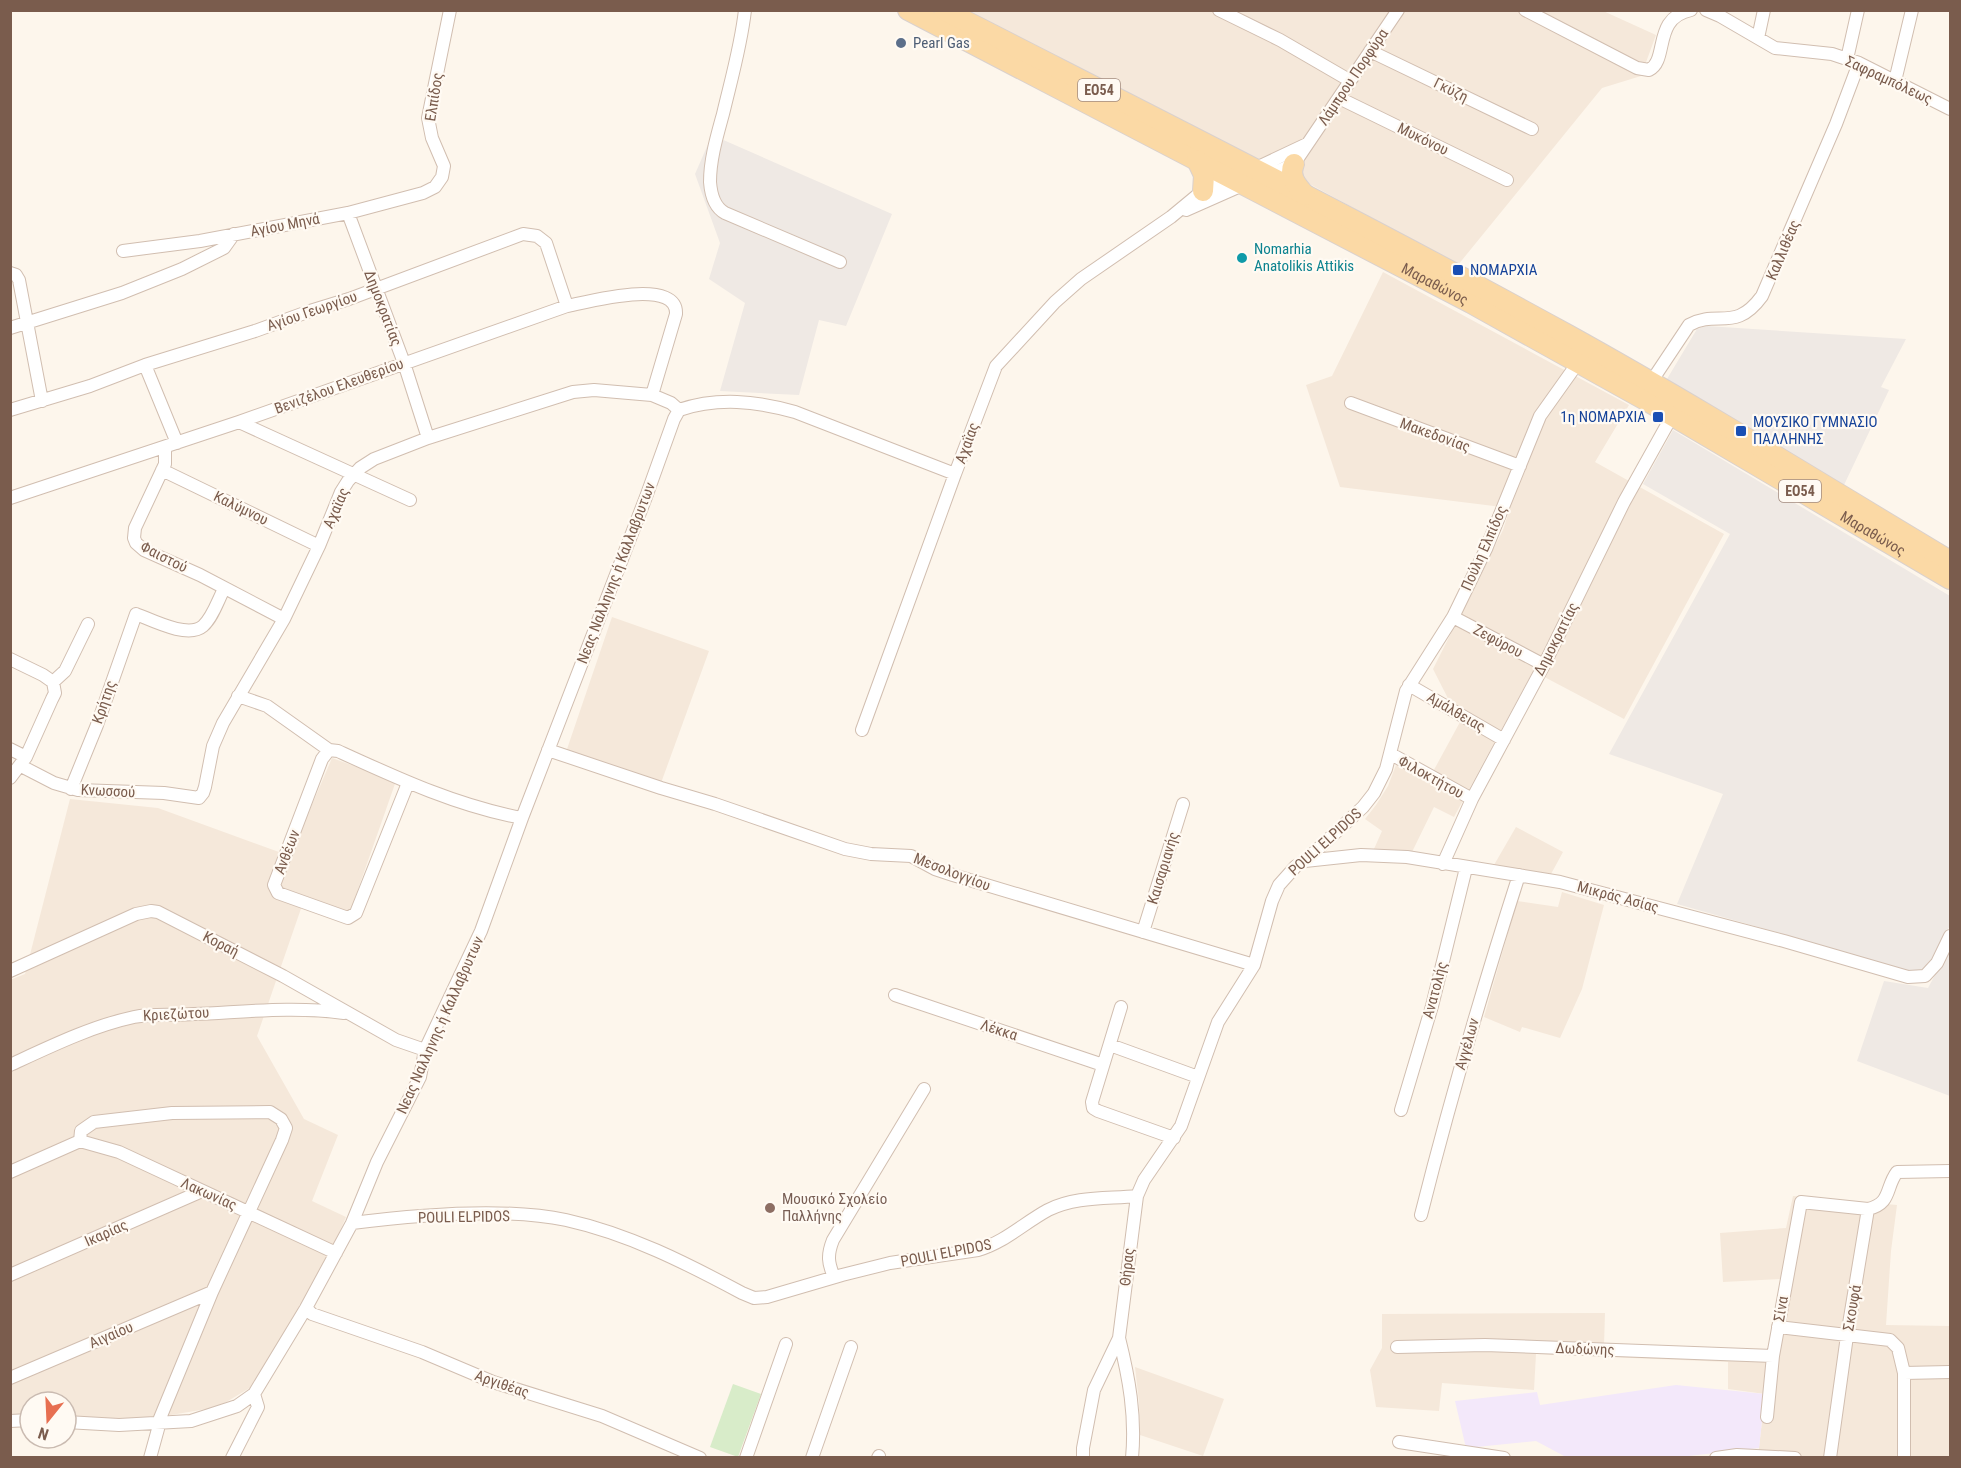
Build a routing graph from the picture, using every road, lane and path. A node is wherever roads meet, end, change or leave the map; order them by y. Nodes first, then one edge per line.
1 (450, 10) edge
2 (745, 10) edge
3 (908, 10) edge
4 (944, 10) edge
5 (1219, 10) edge
6 (1398, 10) edge
7 (1525, 10) edge
8 (1691, 10) edge
9 (1706, 10) edge
10 (1764, 10) edge
11 (1858, 10) edge
12 (1912, 10) edge
13 (1758, 38) junction
14 (1370, 51) junction
15 (1847, 59) junction
16 (1859, 63) junction
17 (1349, 80) junction
18 (1895, 81) junction
19 (1338, 98) junction
20 (1950, 109) edge
21 (1532, 129) dead end
22 (1307, 144) junction
23 (1197, 160) junction
24 (1294, 164) junction
25 (1249, 177) junction
26 (441, 180) joint
27 (1507, 180) dead end
28 (1203, 191) junction
29 (1305, 195) junction
30 (348, 213) junction
31 (1171, 217) junction
32 (234, 234) junction
33 (123, 251) dead end
34 (840, 262) dead end
35 (13, 274) edge
36 (375, 289) junction
37 (567, 306) junction
38 (27, 324) junction
39 (10, 328) edge
40 (1583, 355) junction
41 (404, 363) junction
42 (145, 365) junction
43 (1651, 382) junction
44 (652, 395) junction
45 (42, 401) junction
46 (1351, 403) dead end
47 (684, 408) junction
48 (10, 410) edge
49 (1672, 416) junction
50 (239, 422) junction
51 (428, 438) junction
52 (171, 445) junction
53 (1520, 466) junction
54 (162, 470) junction
55 (955, 474) junction
56 (352, 475) junction
57 (10, 498) edge
58 (410, 500) dead end
59 (319, 546) junction
60 (1950, 561) edge
61 (1950, 579) edge
62 (224, 589) junction
63 (1453, 617) junction
64 (284, 619) junction
65 (88, 624) dead end
66 (10, 659) edge
67 (1544, 665) junction
68 (53, 682) junction
69 (1409, 685) junction
70 (238, 696) junction
71 (862, 730) dead end
72 (1504, 740) junction
73 (10, 749) edge
74 (329, 750) junction
75 (548, 750) junction
76 (1390, 754) junction
77 (24, 761) junction
78 (10, 778) edge
79 (408, 783) junction
80 (71, 789) junction
81 (199, 798) joint
82 (1472, 799) junction
83 (1183, 804) dead end
84 (522, 818) junction
85 (1305, 861) junction
86 (1443, 864) junction
87 (1466, 868) junction
88 (1519, 875) junction
89 (1143, 932) junction
90 (1950, 936) edge
91 (1254, 965) junction
92 (10, 971) edge
93 (895, 996) dead end
94 (1121, 1007) dead end
95 (351, 1014) junction
96 (1110, 1045) junction
97 (425, 1050) junction
98 (10, 1065) edge
99 (1103, 1065) junction
100 (1198, 1077) junction
101 (924, 1089) dead end
102 (1401, 1110) dead end
103 (1174, 1138) junction
104 (80, 1141) junction
105 (10, 1172) edge
106 (1950, 1172) edge
107 (202, 1191) junction
108 (1137, 1196) junction
109 (1868, 1209) junction
110 (249, 1212) junction
111 (1421, 1215) dead end
112 (352, 1223) junction
113 (336, 1253) junction
114 (10, 1275) edge
115 (834, 1277) junction
116 (212, 1292) junction
117 (306, 1308) junction
118 (1778, 1327) junction
119 (1847, 1336) junction
120 (1119, 1338) junction
121 (786, 1344) dead end
122 (851, 1347) dead end
123 (1397, 1347) dead end
124 (1773, 1356) junction
125 (1950, 1372) edge
126 (1904, 1373) junction
127 (10, 1378) edge
128 (254, 1394) junction
129 (1767, 1417) dead end
130 (78, 1423) edge
131 (158, 1423) junction
132 (1399, 1442) dead end
133 (1485, 1456) edge
134 (150, 1458) edge
135 (232, 1458) edge
136 (700, 1458) edge
137 (746, 1458) edge
138 (812, 1458) edge
139 (1083, 1458) edge
140 (1132, 1458) edge
141 (1504, 1458) edge
142 (1716, 1458) edge
143 (1795, 1458) edge
144 (1830, 1458) edge
145 (1904, 1458) edge

1 - 26 street, Ελπίδος
2 - 34 street
3 - 23 main road, Μαραθώνος / ΕΟ54
4 - 25 main road, Μαραθώνος / ΕΟ54
5 - 17 street
6 - 14 street, Λάμπρου Πορφύρα
7 - 8 street
9 - 13 street, Σαφραμπόλεως
10 - 13 street
11 - 15 street
12 - 18 street
13 - 15 street, Σαφραμπόλεως
14 - 17 street, Λάμπρου Πορφύρα
14 - 21 street, Γκύζη
15 - 16 street, Σαφραμπόλεως
16 - 18 street, Σαφραμπόλεως
16 - 43 street, Καλλιθέας
17 - 19 street, Λάμπρου Πορφύρα
18 - 20 street, Σαφραμπόλεως
19 - 22 street, Λάμπρου Πορφύρα
19 - 27 street, Μυκόνου
22 - 24 street, Λάμπρου Πορφύρα
22 - 25 street, Λάμπρου Πορφύρα
23 - 25 main road, Μαραθώνος / ΕΟ54
23 - 28 main road
24 - 25 street
24 - 29 main road
25 - 28 street, Αχαΐας
25 - 29 main road, Μαραθώνος / ΕΟ54
25 - 31 street, Αχαΐας
25 - 40 main road, Μαραθώνος / ΕΟ54
26 - 30 street, Αγίου Μηνά
28 - 31 street, Αχαΐας
29 - 40 main road, Μαραθώνος / ΕΟ54
30 - 32 street, Αγίου Μηνά
30 - 36 street, Δημοκρατίας
31 - 55 street, Αχαΐας
32 - 33 street, Αγίου Μηνά
32 - 38 street
35 - 38 street
36 - 37 street, Αγίου Γεωργίου
36 - 41 street, Δημοκρατίας
36 - 42 street, Αγίου Γεωργίου
37 - 41 street, Βενιζέλου Ελευθερίου
37 - 44 street, Βενιζέλου Ελευθερίου
38 - 39 street
38 - 45 street
40 - 43 main road, Μαραθώνος / ΕΟ54
40 - 49 main road, Μαραθώνος / ΕΟ54
40 - 53 street, Πούλη Ελπίδος
41 - 50 street, Βενιζέλου Ελευθερίου
41 - 51 street, Δημοκρατίας
42 - 45 street, Αγίου Γεωργίου
42 - 52 street, Φαιστού
43 - 60 main road, Μαραθώνος / ΕΟ54
44 - 47 street, Αχαϊας
44 - 51 street, Αχαϊας
45 - 48 street, Αγίου Γεωργίου
46 - 53 street, Μακεδονίας
47 - 55 street, Αχαΐας
47 - 75 street, Νεας Nαλληνης ή Καλλαβρυτων
49 - 61 main road, Μαραθώνος / ΕΟ54
49 - 67 street, Δημοκρατίας
50 - 52 street, Βενιζέλου Ελευθερίου
50 - 56 street
51 - 56 street, Αχαϊας
52 - 54 street, Φαιστού
52 - 57 street, Βενιζέλου Ελευθερίου
53 - 63 street, Πούλη Ελπίδος
54 - 59 street, Καλύμνου
54 - 62 street, Φαιστού
55 - 71 street
56 - 58 street
56 - 59 street, Αχαϊας
59 - 64 street, Αχαϊας
62 - 64 street, Φαιστού
62 - 80 street, Κρήτης
63 - 67 street, Ζεφύρου
63 - 69 street, Πούλη Ελπίδος
64 - 70 street, Αχαϊας
65 - 68 street
66 - 68 street
67 - 72 street, Δημοκρατίας
68 - 77 street
69 - 72 street, Αμάλθειας
69 - 76 street, Πούλη Ελπίδος
70 - 74 street
70 - 81 street, Αχαϊας
72 - 82 street, Δημοκρατίας
73 - 77 street, Κνωσσού
74 - 79 street
74 - 79 street, Ανθέων
75 - 84 street, Νεας Nαλληνης ή Καλλαβρυτων
75 - 89 street, Μεσολογγίου
76 - 82 street, Φιλοκτήτου
76 - 85 street, POULI ELPIDOS
77 - 78 street
77 - 80 street, Κνωσσού
79 - 84 street
80 - 81 street, Κνωσσού
82 - 86 street, Δημοκρατίας
83 - 89 street, Καισαριανής
84 - 97 street, Νεας Nαλληνης ή Καλλαβρυτων
85 - 86 street, Μικράς Ασίας
85 - 91 street, POULI ELPIDOS
86 - 87 street, Μικράς Ασίας
87 - 88 street, Μικράς Ασίας
87 - 102 street, Ανατολής
88 - 90 street, Μικράς Ασίας
88 - 111 street, Αγγέλων
89 - 91 street, Μεσολογγίου
91 - 100 street, POULI ELPIDOS
92 - 95 street, Κοραή
93 - 99 street, Λέκκα
94 - 96 street
95 - 97 street, Κοραή
95 - 98 street, Κριεζώτου
96 - 99 street
96 - 100 street
97 - 112 street, Νεας Nαλληνης ή Καλλαβρυτων
99 - 103 street
100 - 103 street, POULI ELPIDOS
101 - 115 street
103 - 108 street, POULI ELPIDOS
104 - 105 street
104 - 107 street, Λακωνίας
104 - 110 street
106 - 109 street
107 - 110 street, Λακωνίας
107 - 114 street, Ικαρίας
108 - 115 street, POULI ELPIDOS
108 - 120 street, Θήρας
109 - 118 street, Σίνα
109 - 119 street, Σκουφά
110 - 113 street, Λακωνίας
110 - 116 street
112 - 113 street, Νεας Nαλληνης ή Καλλαβρυτων
112 - 115 street, POULI ELPIDOS
113 - 117 street, Νεας Nαλληνης ή Καλλαβρυτων
116 - 127 street, Αιγαίου
116 - 131 street
117 - 128 street, Νεας Nαλληνης ή Καλλαβρυτων
117 - 136 street, Αργιθέας
118 - 119 street
118 - 124 street, Σίνα
119 - 126 street
119 - 144 street, Σκουφά
120 - 139 street, Θήρας
120 - 140 street, Θήρας
121 - 137 street
122 - 138 street
123 - 124 street, Δωδώνης
124 - 129 street, Σίνα
125 - 126 street
126 - 145 street
128 - 131 street, Νεας Nαλληνης ή Καλλαβρυτων
128 - 135 street
130 - 131 street, Νεας Nαλληνης ή Καλλαβρυτων
131 - 134 street
132 - 133 street
133 - 141 street
142 - 143 street

